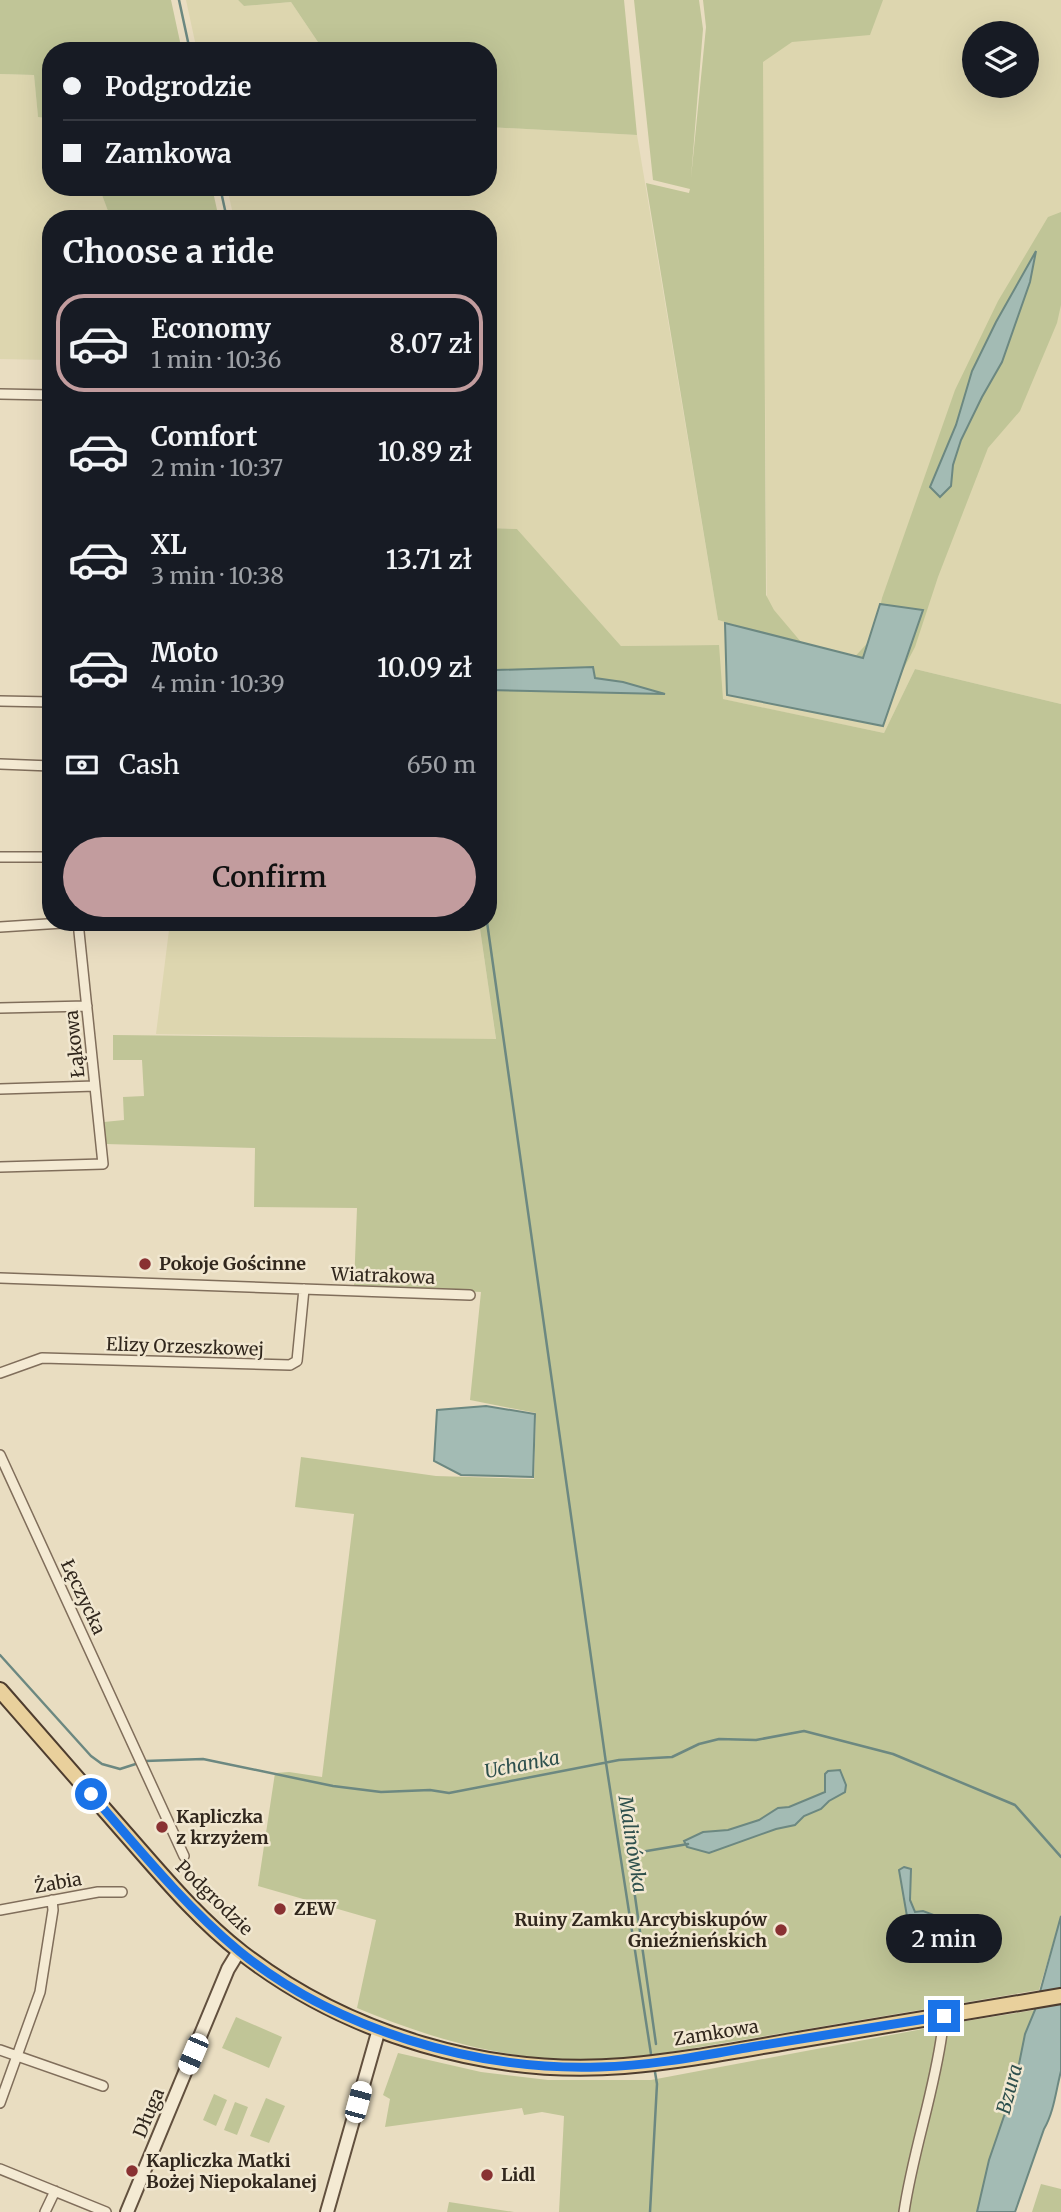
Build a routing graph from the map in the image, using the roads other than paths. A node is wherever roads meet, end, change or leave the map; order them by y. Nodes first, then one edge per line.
1 (0, 394) edge
2 (42, 395) edge
3 (0, 701) edge
4 (42, 702) edge
5 (0, 764) edge
6 (42, 766) edge
7 (0, 857) edge
8 (42, 857) edge
9 (42, 924) edge
10 (0, 927) edge
11 (79, 931) edge
12 (87, 1006) junction
13 (0, 1008) edge
14 (95, 1086) junction
15 (0, 1089) edge
16 (0, 1167) edge
17 (0, 1278) edge
18 (304, 1289) junction
19 (470, 1295) dead end
20 (0, 1373) edge
21 (0, 1455) edge
22 (0, 1690) edge
23 (184, 1856) dead end
24 (122, 1892) dead end
25 (52, 1900) junction
26 (0, 1910) edge
27 (239, 1951) junction
28 (1061, 1996) edge
29 (379, 2029) junction
30 (942, 2033) dead end
31 (0, 2050) edge
32 (16, 2055) junction
33 (103, 2086) dead end
34 (0, 2103) edge
35 (0, 2169) edge
36 (55, 2190) junction
37 (45, 2212) edge
38 (106, 2212) edge
39 (127, 2212) edge
40 (327, 2212) edge
41 (904, 2212) edge

1 - 2 street
3 - 4 street
5 - 6 street
7 - 8 street
9 - 10 street
11 - 12 street, Łąkowa
12 - 13 street
12 - 14 street, Łąkowa
14 - 15 street
14 - 16 street, Łąkowa
17 - 18 street, Wiatrakowa
18 - 19 street, Wiatrakowa
18 - 20 street, Elizy Orzeszkowej
21 - 23 street, Łęczycka
22 - 27 main road, Podgrodzie
24 - 25 street, Żabia
25 - 26 street, Żabia
25 - 32 street
27 - 29 main road, Podgrodzie
27 - 39 street, Długa
28 - 29 main road, Zamkowa
29 - 40 street
30 - 41 street
31 - 32 street
32 - 33 street
32 - 34 street
35 - 36 street
36 - 37 street
36 - 38 street

